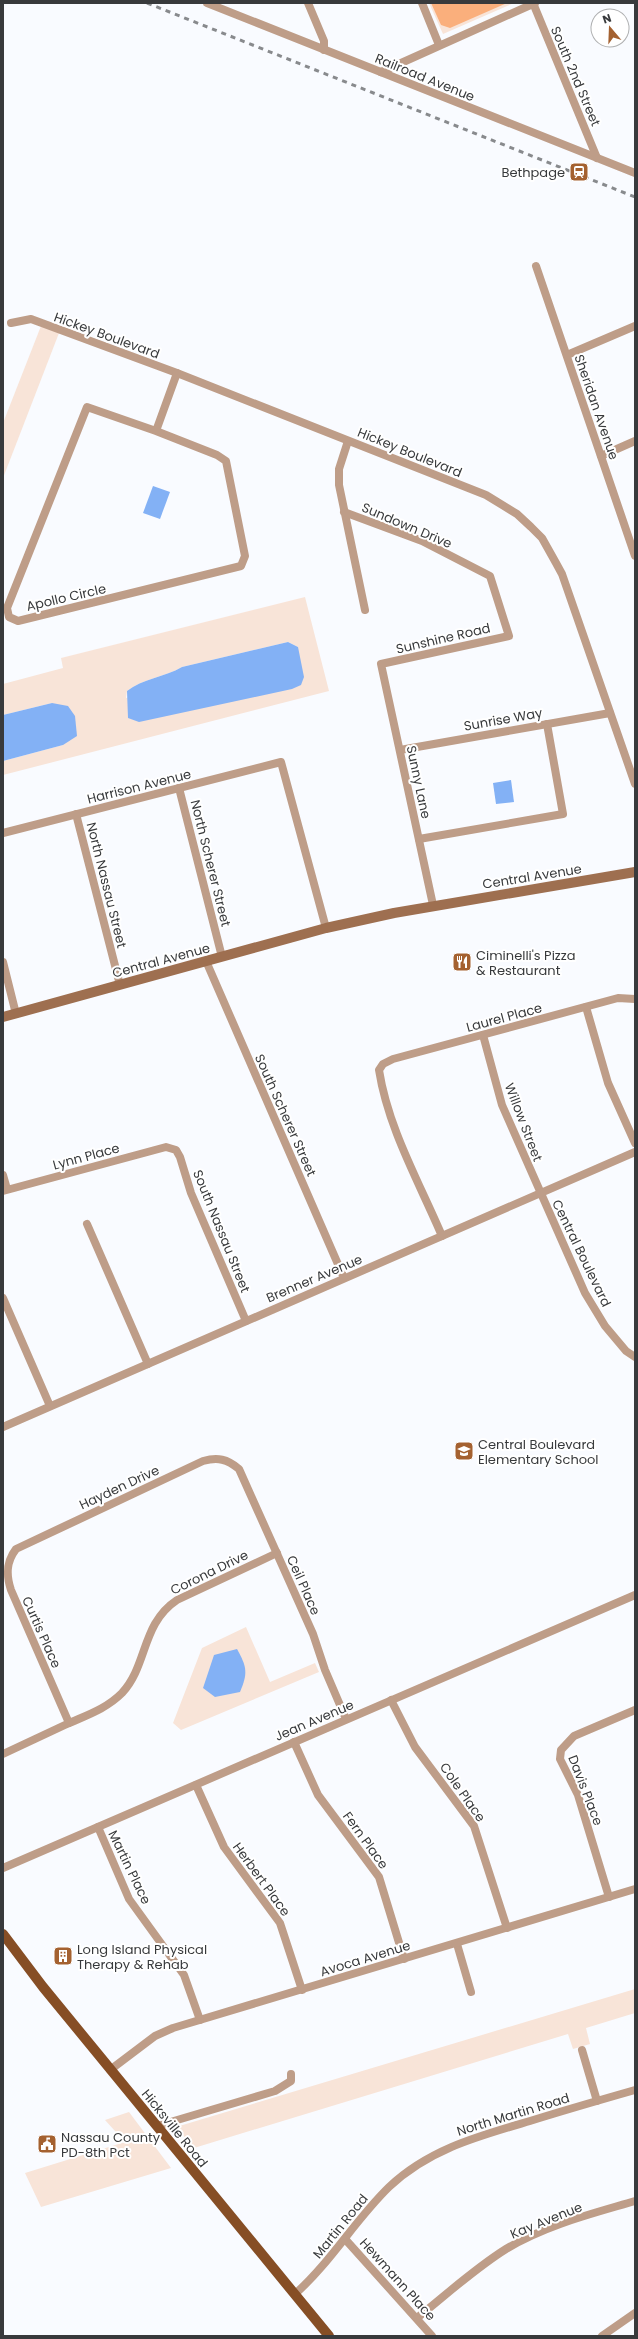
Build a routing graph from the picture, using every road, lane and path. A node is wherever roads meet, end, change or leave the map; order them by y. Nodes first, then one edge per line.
1 (207, 3) edge
2 (308, 3) edge
3 (422, 3) edge
4 (534, 3) edge
5 (440, 45) junction
6 (324, 50) junction
7 (381, 72) junction
8 (597, 158) junction
9 (635, 173) edge
10 (536, 266) dead end
11 (11, 323) dead end
12 (635, 326) edge
13 (567, 355) junction
14 (177, 373) junction
15 (156, 431) junction
16 (348, 441) junction
17 (635, 441) edge
18 (601, 456) junction
19 (344, 512) junction
20 (635, 556) edge
21 (365, 610) dead end
22 (509, 636) joint
23 (381, 664) joint
24 (610, 713) junction
25 (547, 724) junction
26 (400, 750) junction
27 (635, 784) edge
28 (179, 788) junction
29 (76, 814) junction
30 (3, 833) edge
31 (419, 840) junction
32 (635, 872) edge
33 (433, 905) junction
34 (326, 928) junction
35 (222, 957) junction
36 (206, 961) junction
37 (3, 962) edge
38 (120, 985) junction
39 (635, 1000) edge
40 (586, 1007) junction
41 (16, 1014) junction
42 (3, 1018) edge
43 (482, 1035) junction
44 (635, 1143) edge
45 (176, 1150) joint
46 (635, 1152) edge
47 (3, 1175) edge
48 (5, 1190) edge
49 (540, 1193) junction
50 (87, 1224) dead end
51 (442, 1236) junction
52 (344, 1278) junction
53 (3, 1298) edge
54 (5, 1309) edge
55 (246, 1321) junction
56 (635, 1357) edge
57 (148, 1364) junction
58 (50, 1406) junction
59 (3, 1427) edge
60 (233, 1464) joint
61 (16, 1549) joint
62 (277, 1553) junction
63 (635, 1595) edge
64 (391, 1700) junction
65 (635, 1710) edge
66 (346, 1719) junction
67 (69, 1723) junction
68 (294, 1742) junction
69 (3, 1754) edge
70 (196, 1785) junction
71 (98, 1827) junction
72 (3, 1868) edge
73 (635, 1889) edge
74 (609, 1897) junction
75 (507, 1928) junction
76 (3, 1934) edge
77 (457, 1944) junction
78 (404, 1959) junction
79 (302, 1990) junction
80 (471, 1992) dead end
81 (200, 2020) junction
82 (582, 2050) dead end
83 (110, 2070) junction
84 (291, 2074) dead end
85 (635, 2090) edge
86 (597, 2101) junction
87 (156, 2126) junction
88 (404, 2174) joint
89 (635, 2201) edge
90 (345, 2239) junction
91 (295, 2294) junction
92 (635, 2313) edge
93 (417, 2318) junction
94 (327, 2335) edge
95 (432, 2336) edge
96 (602, 2336) edge

1 - 6 street, Railroad Avenue
2 - 6 street
3 - 5 street
4 - 5 street
4 - 8 street, South 2nd Street
5 - 7 street
6 - 7 street, Railroad Avenue
7 - 8 street, Railroad Avenue
8 - 9 street, Railroad Avenue
10 - 13 street, Sheridan Avenue
11 - 14 street, Hickey Boulevard
12 - 13 street
13 - 18 street, Sheridan Avenue
14 - 15 street
14 - 16 street, Hickey Boulevard
15 - 15 street, Apollo Circle
16 - 19 street
16 - 24 street, Hickey Boulevard
17 - 18 street
18 - 20 street, Sheridan Avenue
19 - 21 street
19 - 22 street, Sundown Drive
22 - 23 street, Sunshine Road
23 - 26 street, Sunny Lane
24 - 25 street, Sunrise Way
24 - 27 street, Hickey Boulevard
25 - 26 street, Sunrise Way
25 - 31 street
26 - 31 street, Sunny Lane
28 - 29 street, Harrison Avenue
28 - 34 street, Harrison Avenue
28 - 35 street, North Scherer Street
29 - 30 street, Harrison Avenue
29 - 38 street, North Nassau Street
31 - 33 street, Sunny Lane
32 - 33 main road, Central Avenue
33 - 34 main road, Central Avenue
34 - 35 main road, Central Avenue
35 - 36 main road, Central Avenue
36 - 38 main road, Central Avenue
36 - 52 street, South Scherer Street
37 - 41 street
38 - 41 main road, Central Avenue
39 - 40 street, Laurel Place
40 - 43 street, Laurel Place
40 - 44 street
41 - 42 main road, Central Avenue
43 - 49 street, Willow Street
43 - 51 street, Laurel Place
45 - 48 street, Lynn Place
45 - 55 street, South Nassau Street
46 - 49 street, Brenner Avenue
47 - 48 street
49 - 51 street, Brenner Avenue
49 - 56 street, Central Boulevard
50 - 57 street
51 - 52 street, Brenner Avenue
52 - 55 street, Brenner Avenue
53 - 54 street
54 - 58 street
55 - 57 street, Brenner Avenue
57 - 58 street, Brenner Avenue
58 - 59 street, Brenner Avenue
60 - 61 street, Hayden Drive
60 - 62 street, Ceil Place
61 - 67 street, Curtis Place
62 - 66 street, Ceil Place
62 - 67 street, Corona Drive
63 - 64 street, Jean Avenue
64 - 66 street, Jean Avenue
64 - 75 street, Cole Place
65 - 74 street, Davis Place
66 - 68 street, Jean Avenue
67 - 69 street, Corona Drive
68 - 70 street, Jean Avenue
68 - 78 street, Fern Place
70 - 71 street, Jean Avenue
70 - 79 street, Herbert Place
71 - 72 street, Jean Avenue
71 - 81 street, Martin Place
73 - 74 street, Avoca Avenue
74 - 75 street, Avoca Avenue
75 - 77 street, Avoca Avenue
76 - 83 main road, Hicksville Road
77 - 78 street, Avoca Avenue
77 - 80 street
78 - 79 street, Avoca Avenue
79 - 81 street, Avoca Avenue
81 - 83 street, Avoca Avenue
82 - 86 street
83 - 87 main road, Hicksville Road
84 - 87 street
85 - 86 street, North Martin Road
86 - 88 street, North Martin Road
87 - 91 main road, Hicksville Road
88 - 90 street, Martin Road
89 - 93 street, Kay Avenue
90 - 91 street, Martin Road
90 - 93 street, Hewmann Place
91 - 94 main road, Hicksville Road
92 - 96 street
93 - 95 street, Hewmann Place

